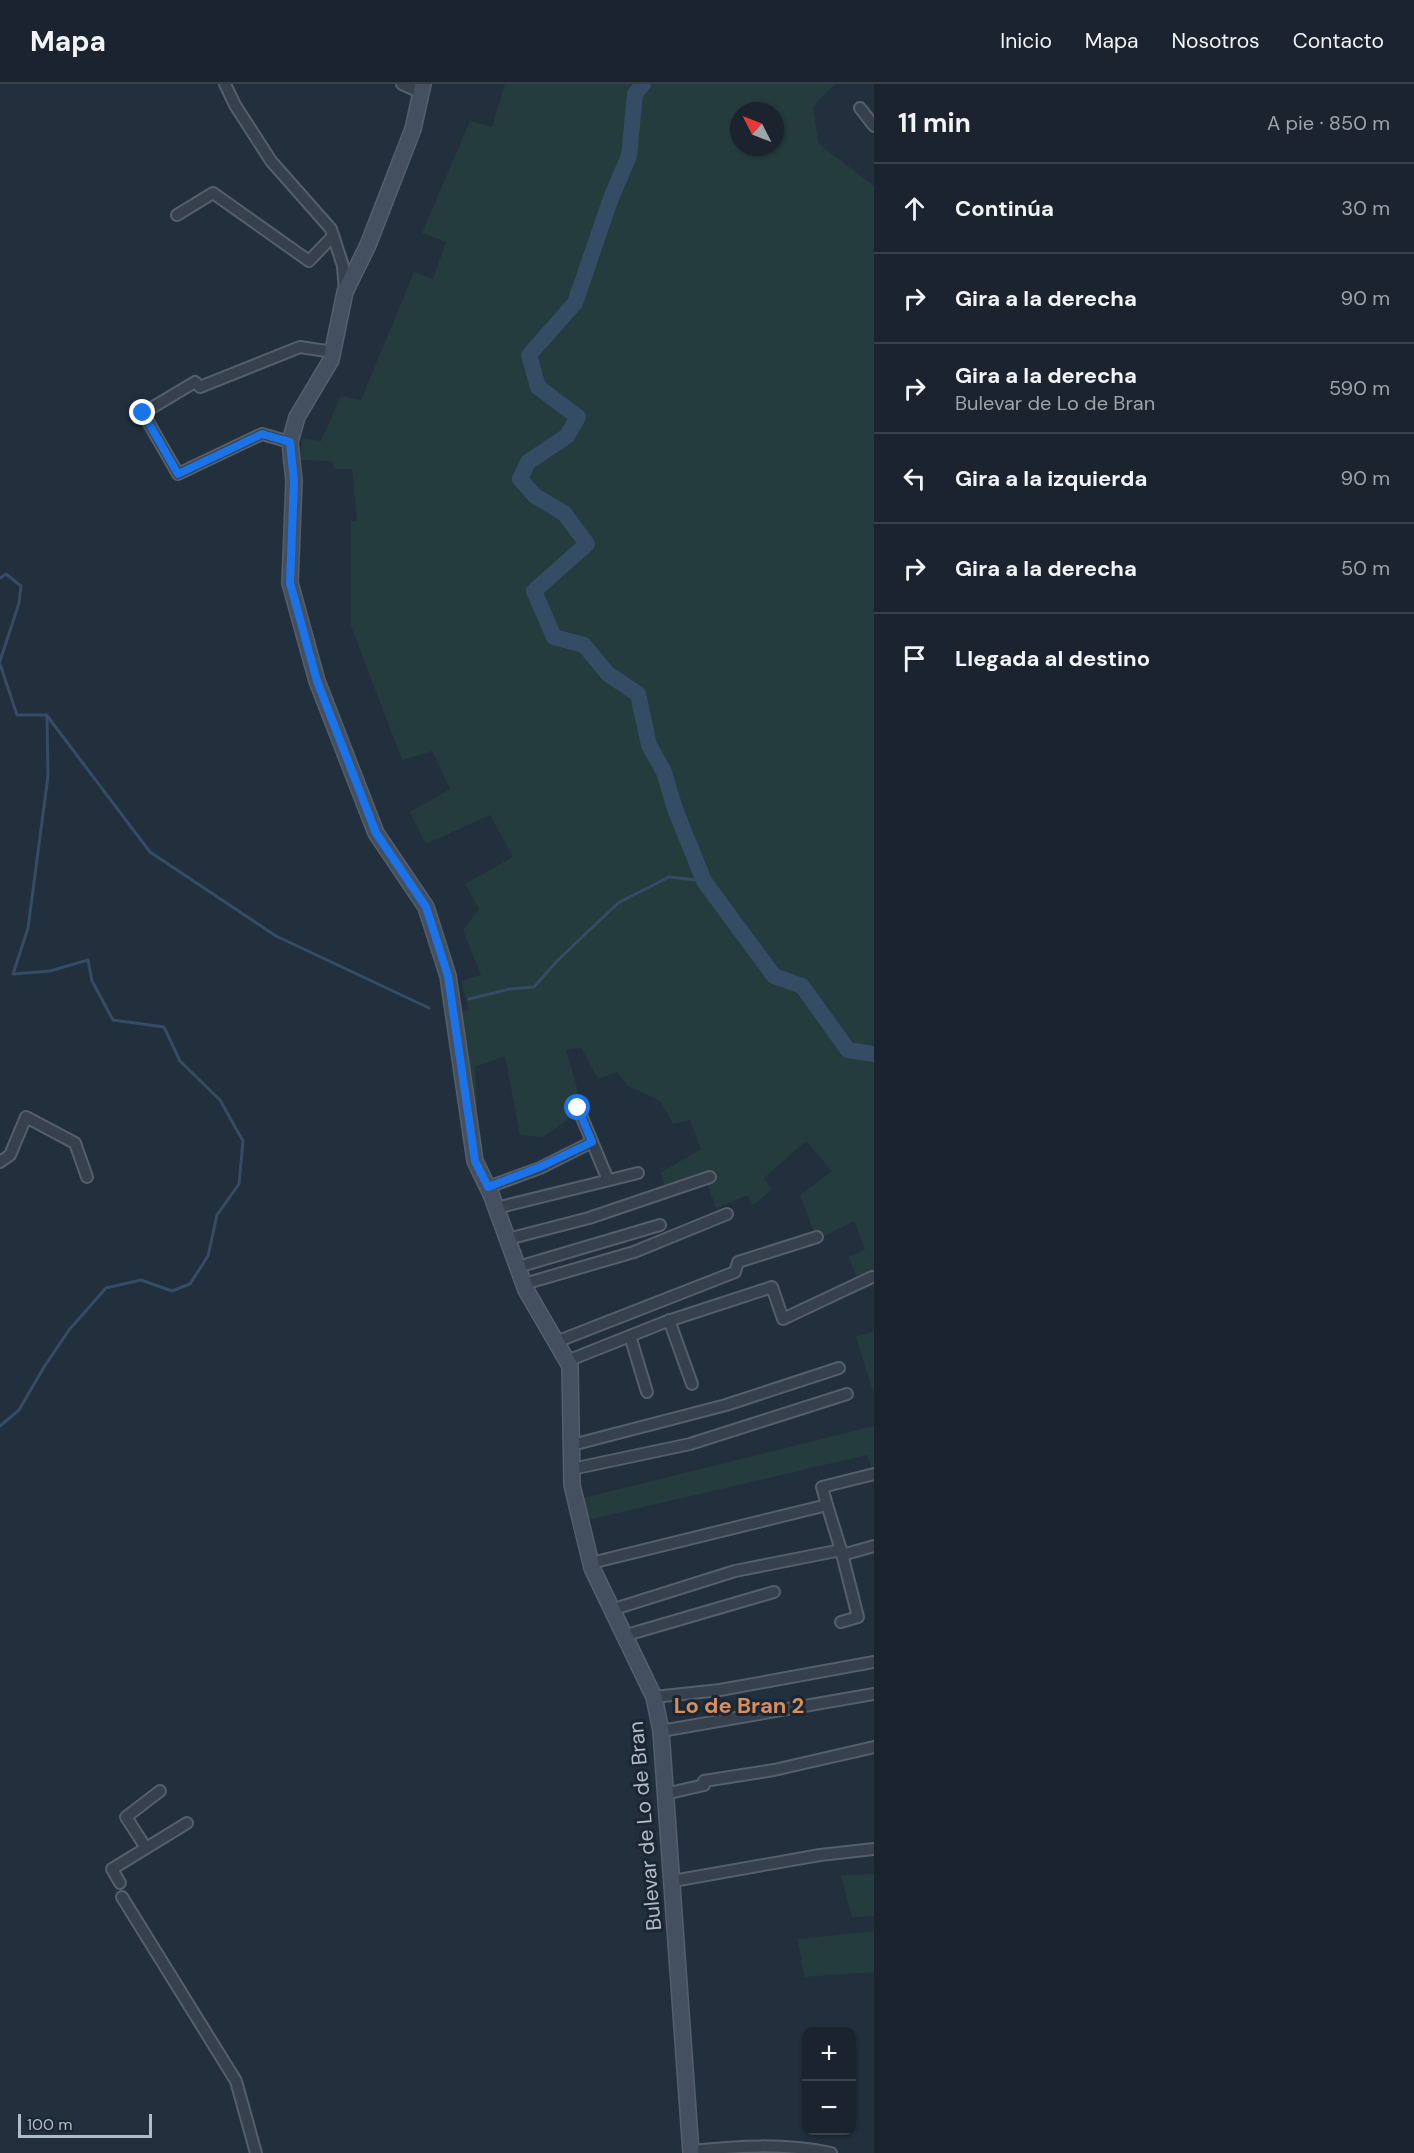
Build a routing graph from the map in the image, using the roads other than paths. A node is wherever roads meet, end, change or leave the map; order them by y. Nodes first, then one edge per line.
1 (225, 84) edge
2 (402, 84) edge
3 (423, 88) edge
4 (860, 108) dead end
5 (874, 126) edge
6 (177, 215) dead end
7 (333, 236) junction
8 (345, 292) junction
9 (333, 352) junction
10 (290, 442) junction
11 (578, 1108) dead end
12 (592, 1142) junction
13 (0, 1162) edge
14 (638, 1173) dead end
15 (87, 1177) dead end
16 (710, 1177) dead end
17 (608, 1180) junction
18 (488, 1187) junction
19 (496, 1208) junction
20 (727, 1214) dead end
21 (660, 1225) dead end
22 (817, 1237) dead end
23 (508, 1239) junction
24 (518, 1267) junction
25 (872, 1277) dead end
26 (524, 1284) junction
27 (669, 1320) junction
28 (630, 1336) junction
29 (556, 1342) junction
30 (567, 1361) junction
31 (839, 1368) dead end
32 (692, 1383) dead end
33 (647, 1392) dead end
34 (847, 1394) dead end
35 (572, 1445) junction
36 (572, 1469) junction
37 (874, 1474) edge
38 (827, 1505) junction
39 (874, 1546) edge
40 (841, 1552) junction
41 (591, 1563) junction
42 (774, 1592) dead end
43 (611, 1610) junction
44 (841, 1622) dead end
45 (623, 1636) junction
46 (874, 1662) edge
47 (874, 1694) edge
48 (654, 1697) junction
49 (661, 1731) junction
50 (874, 1747) edge
51 (160, 1791) dead end
52 (665, 1794) junction
53 (187, 1823) dead end
54 (146, 1848) junction
55 (874, 1849) edge
56 (673, 1881) junction
57 (120, 1883) dead end
58 (122, 1897) dead end
59 (794, 2150) edge
60 (691, 2152) edge
61 (256, 2153) edge
62 (831, 2153) edge

1 - 7 street
2 - 3 street
3 - 8 street, Bulevar de Lo de Bran
4 - 5 street
6 - 7 street
7 - 8 street
8 - 9 street, Bulevar de Lo de Bran
9 - 10 street, Bulevar de Lo de Bran
9 - 10 street
10 - 18 street, Bulevar de Lo de Bran
11 - 12 street
12 - 17 street
12 - 18 street
13 - 15 street
14 - 17 street
16 - 23 street
17 - 19 street
18 - 19 street, Bulevar de Lo de Bran
19 - 23 street, Bulevar de Lo de Bran
20 - 26 street
21 - 24 street
22 - 29 street
23 - 24 street, Bulevar de Lo de Bran
24 - 26 street, Bulevar de Lo de Bran
25 - 27 street
26 - 29 street, Bulevar de Lo de Bran
27 - 28 street
27 - 32 street
28 - 30 street
28 - 33 street
29 - 30 street, Bulevar de Lo de Bran
30 - 35 street, Bulevar de Lo de Bran
31 - 35 street
34 - 36 street
35 - 36 street, Bulevar de Lo de Bran
36 - 41 street, Bulevar de Lo de Bran
37 - 38 street
38 - 40 street
38 - 41 street
39 - 40 street
40 - 43 street
40 - 44 street
41 - 43 street, Bulevar de Lo de Bran
42 - 45 street
43 - 45 street, Bulevar de Lo de Bran
45 - 48 street, Bulevar de Lo de Bran
46 - 48 street
47 - 49 street
48 - 49 street, Bulevar de Lo de Bran
49 - 52 street, Bulevar de Lo de Bran
50 - 52 street
51 - 54 street
52 - 56 street, Bulevar de Lo de Bran
53 - 54 street
54 - 57 street
55 - 56 street
56 - 60 street, Bulevar de Lo de Bran
58 - 61 street
59 - 60 street
59 - 62 street

